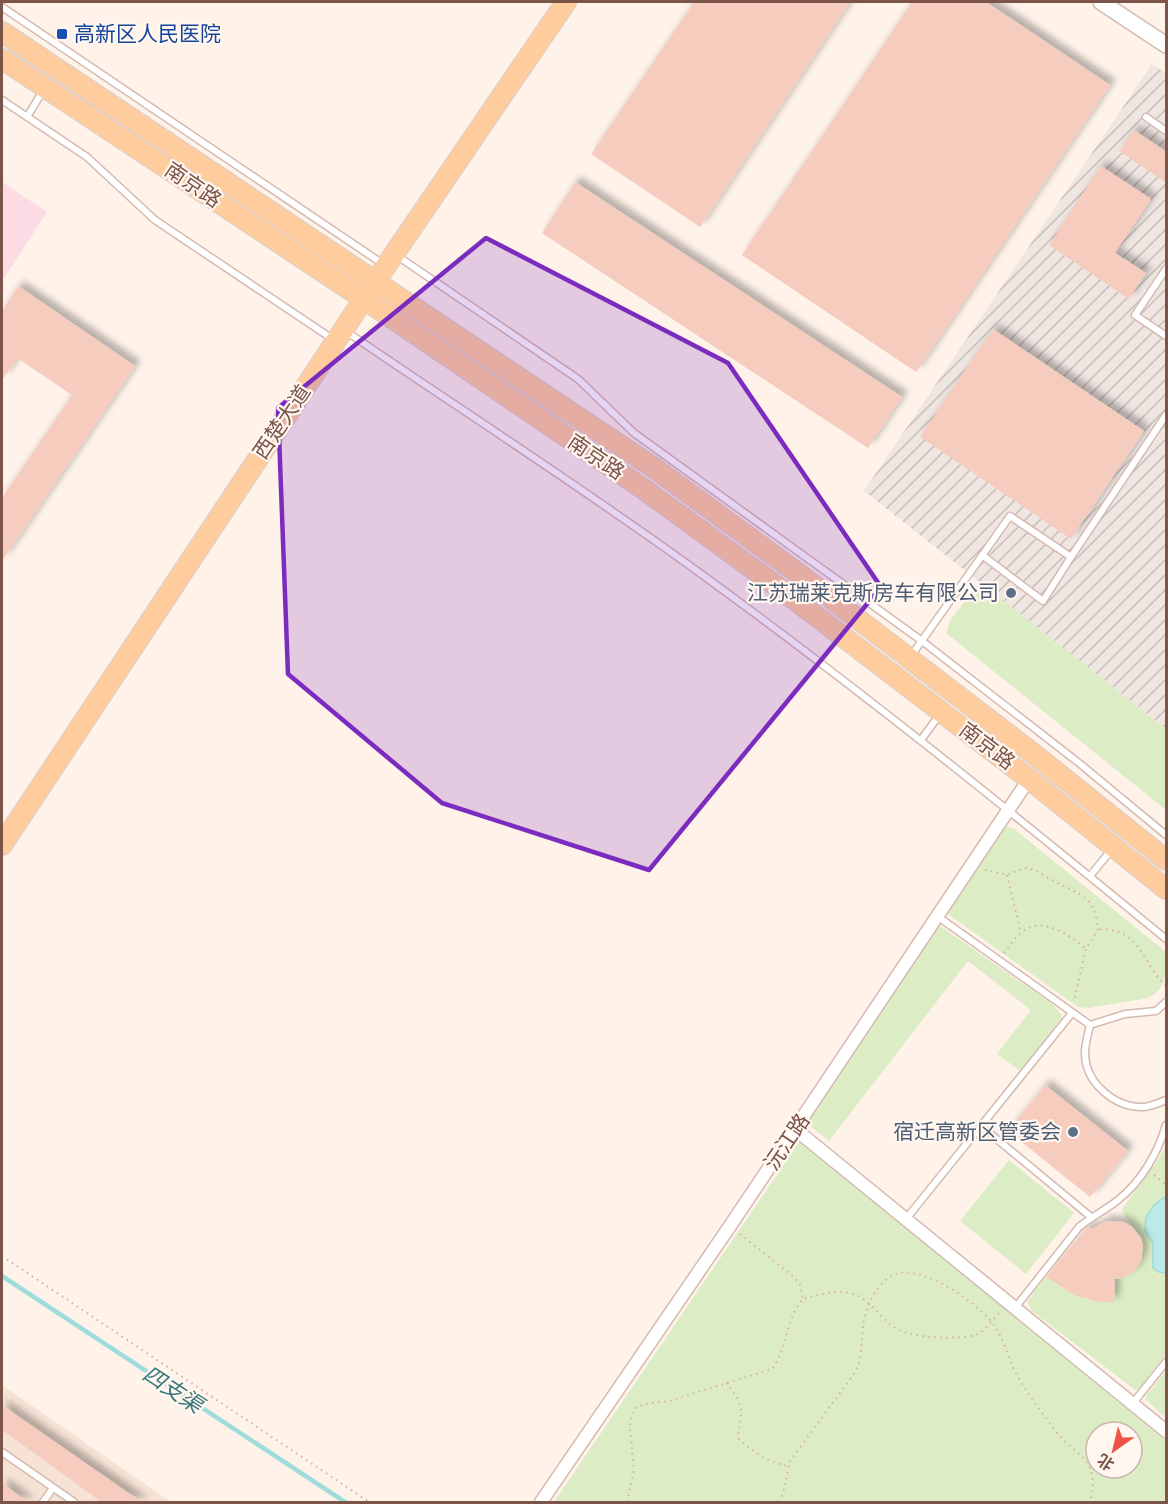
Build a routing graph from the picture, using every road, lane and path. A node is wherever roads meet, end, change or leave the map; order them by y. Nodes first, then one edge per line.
1 (566, 2) edge
2 (1101, 2) edge
3 (2, 7) edge
4 (2, 32) edge
5 (1167, 45) edge
6 (2, 59) edge
7 (45, 87) junction
8 (2, 100) edge
9 (27, 117) junction
10 (1146, 117) dead end
11 (1167, 131) edge
12 (385, 267) junction
13 (1167, 269) edge
14 (364, 299) junction
15 (340, 336) junction
16 (1167, 336) edge
17 (1167, 416) edge
18 (982, 555) junction
19 (1071, 557) junction
20 (922, 641) junction
21 (909, 658) junction
22 (941, 712) junction
23 (921, 740) junction
24 (1029, 778) junction
25 (1008, 809) junction
26 (1167, 835) edge
27 (2, 845) edge
28 (1114, 847) junction
29 (1167, 860) edge
30 (973, 862) junction
31 (1007, 876) junction
32 (1090, 876) junction
33 (1167, 889) edge
34 (937, 916) junction
35 (1098, 929) junction
36 (1021, 933) junction
37 (1167, 939) edge
38 (1086, 949) junction
39 (998, 960) junction
40 (1167, 986) edge
41 (1167, 1002) edge
42 (1072, 1013) junction
43 (1090, 1025) junction
44 (1167, 1100) edge
45 (1167, 1125) edge
46 (981, 1126) junction
47 (795, 1129) junction
48 (1145, 1168) junction
49 (1167, 1185) edge
50 (1091, 1216) junction
51 (906, 1219) junction
52 (730, 1226) junction
53 (2, 1256) edge
54 (803, 1299) junction
55 (869, 1303) junction
56 (1012, 1305) junction
57 (991, 1322) junction
58 (1167, 1362) edge
59 (726, 1383) junction
60 (1133, 1403) junction
61 (1167, 1431) edge
62 (2, 1452) edge
63 (789, 1466) junction
64 (53, 1488) junction
65 (43, 1503) edge
66 (74, 1503) edge
67 (369, 1503) edge
68 (541, 1503) edge
69 (627, 1503) edge
70 (778, 1503) edge
71 (1090, 1503) edge

1 - 12 main road, 西楚大道
2 - 5 street
3 - 12 lane
4 - 12 main road, 南京路
6 - 7 main road, 南京路
7 - 9 lane
7 - 14 main road, 南京路
8 - 9 lane
9 - 15 lane
10 - 11 lane
12 - 14 main road, 西楚大道
12 - 20 lane
12 - 21 main road, 南京路
13 - 16 lane
14 - 15 main road, 西楚大道
14 - 22 main road, 南京路
15 - 23 lane
15 - 27 main road, 西楚大道
17 - 19 lane
18 - 19 lane
18 - 19 lane
18 - 20 lane
20 - 21 lane
20 - 26 lane
21 - 29 main road, 南京路
22 - 23 lane
22 - 24 main road, 南京路
23 - 25 lane
24 - 25 street, 沅江路
24 - 28 main road, 南京路
25 - 30 street, 沅江路
25 - 32 lane
28 - 32 lane
28 - 33 main road, 南京路
30 - 31 path
30 - 34 street, 沅江路
31 - 35 path
31 - 36 path
32 - 37 lane
34 - 39 lane
34 - 47 street, 沅江路
35 - 38 path
35 - 40 path
36 - 38 path
36 - 39 path
38 - 42 path
39 - 42 lane
41 - 43 lane
42 - 43 lane
42 - 46 lane
43 - 44 lane
45 - 48 lane
46 - 50 lane
46 - 51 lane
47 - 51 street
47 - 52 street, 沅江路
48 - 49 path
48 - 50 lane
50 - 56 lane
51 - 56 street
52 - 54 path
52 - 68 street, 沅江路
53 - 67 path
54 - 55 path
54 - 59 path
55 - 57 path
55 - 57 path
55 - 63 path
56 - 57 path
56 - 60 street
57 - 71 path
58 - 60 lane
59 - 63 path
59 - 69 path
60 - 61 street
62 - 64 lane
63 - 70 path
64 - 65 lane
64 - 66 lane

